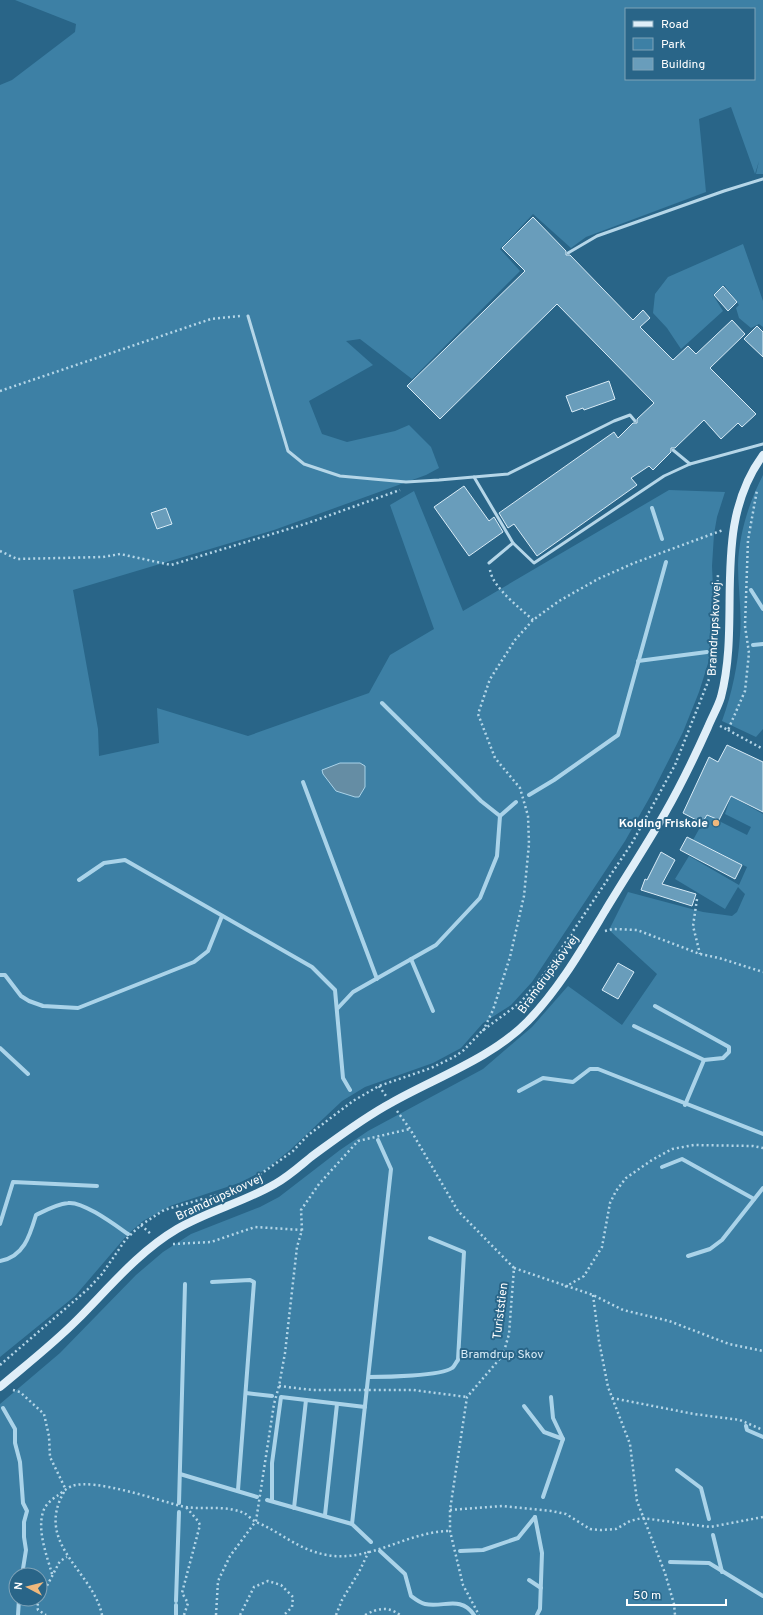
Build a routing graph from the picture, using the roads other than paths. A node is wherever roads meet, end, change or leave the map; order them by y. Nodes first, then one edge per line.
1 (763, 179) edge
2 (568, 253) dead end
3 (248, 316) road end
4 (635, 421) dead end
5 (763, 444) edge
6 (673, 450) dead end
7 (763, 455) edge
8 (690, 464) junction
9 (474, 477) junction
10 (513, 544) junction
11 (489, 563) road end
12 (1, 1386) edge

1 - 2 lane
3 - 9 lane
4 - 9 lane
5 - 8 lane
6 - 8 lane
7 - 12 street, Bramdrupskovvej
8 - 10 lane
9 - 10 lane
10 - 11 lane

